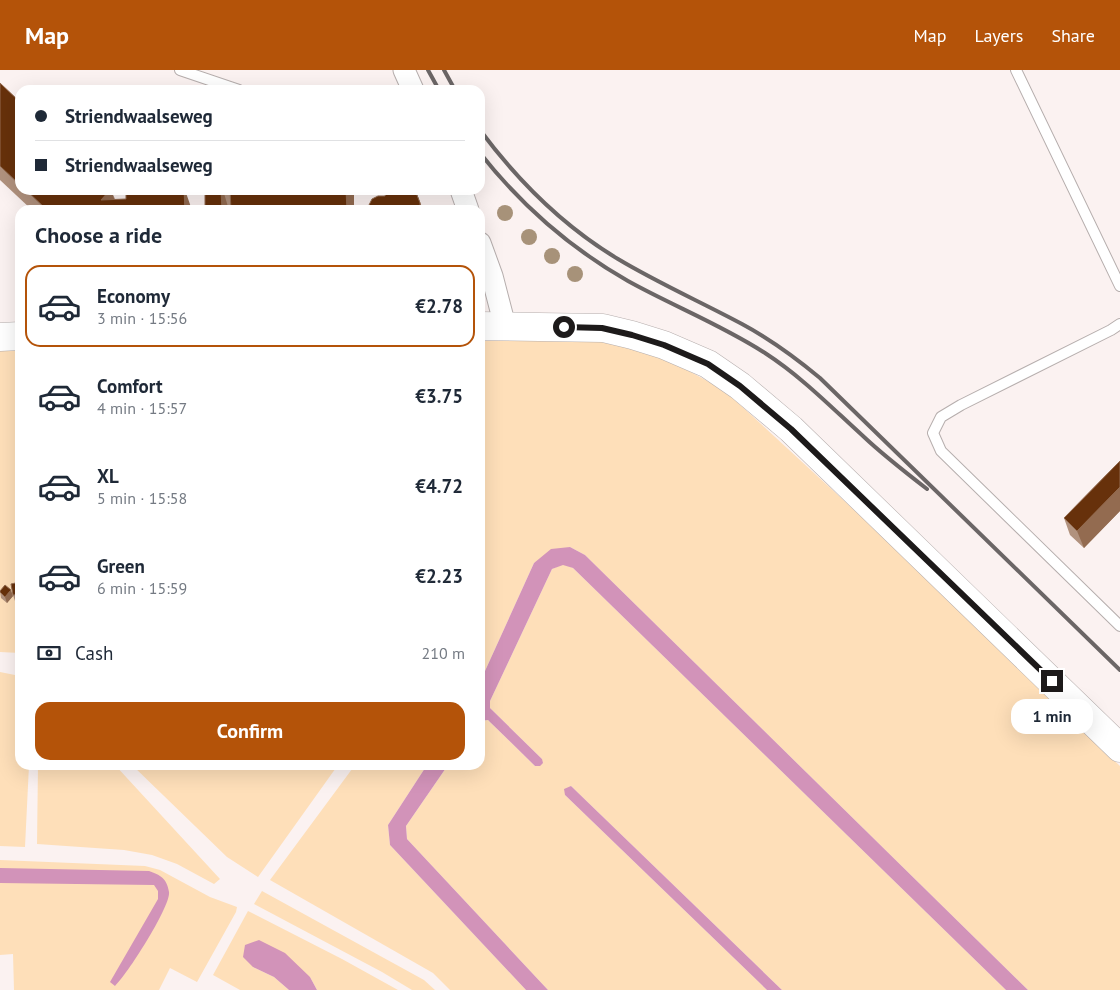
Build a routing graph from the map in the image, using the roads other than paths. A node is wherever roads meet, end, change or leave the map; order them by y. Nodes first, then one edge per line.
1 (180, 70) edge
2 (404, 70) edge
3 (1016, 70) edge
4 (224, 85) edge
5 (411, 85) edge
6 (485, 257) edge
7 (1120, 286) edge
8 (1120, 324) edge
9 (492, 326) edge
10 (0, 336) edge
11 (15, 336) edge
12 (1120, 626) edge
13 (1120, 748) edge

1 - 4 lane
2 - 5 street
3 - 7 lane
6 - 9 street
8 - 12 lane
9 - 13 street
10 - 11 street

